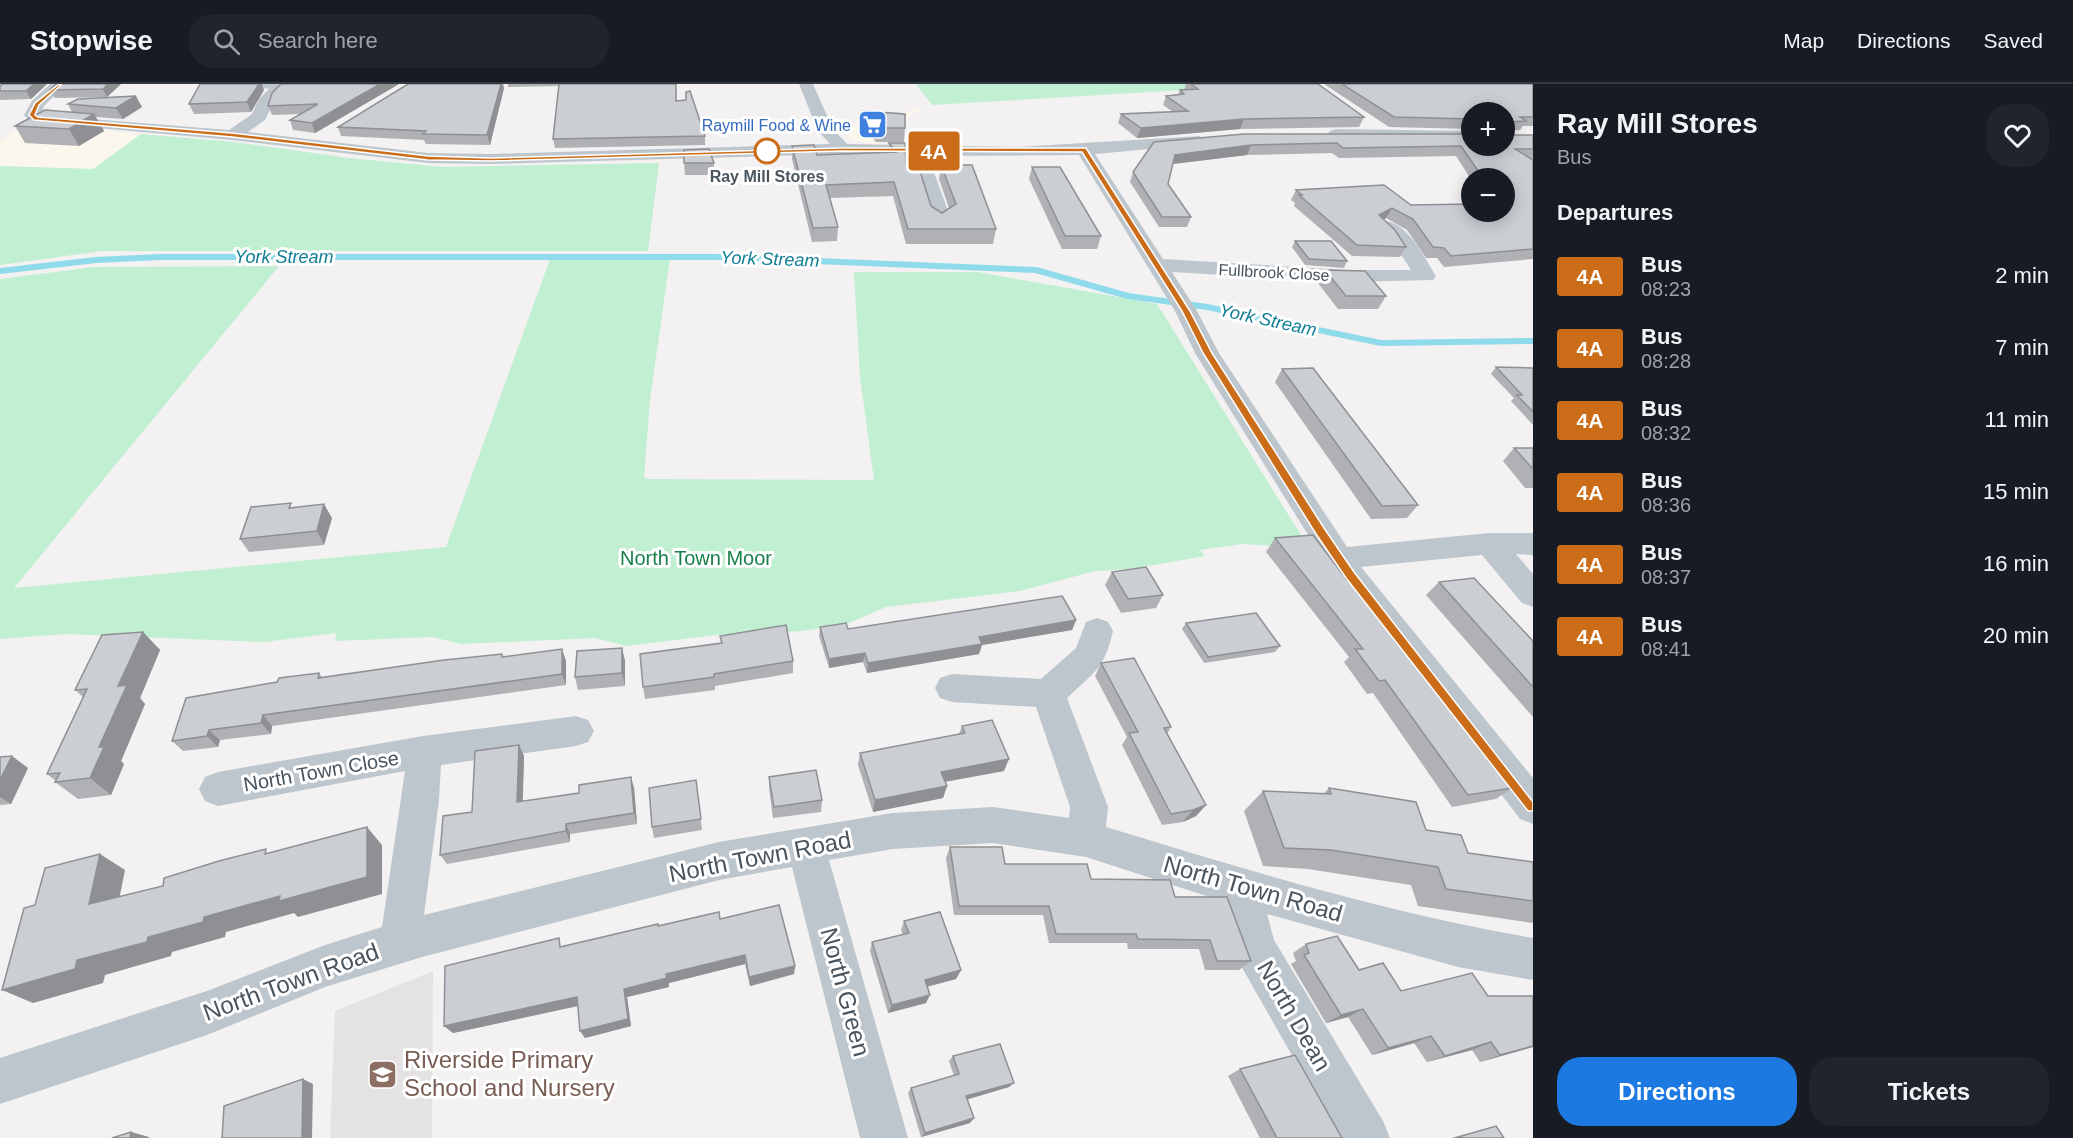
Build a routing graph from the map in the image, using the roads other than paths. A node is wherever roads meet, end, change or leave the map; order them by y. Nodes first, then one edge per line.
1 (59, 84) edge
2 (261, 84) edge
3 (806, 84) edge
4 (1364, 120) edge
5 (339, 128) edge
6 (1316, 134) edge
7 (1384, 134) junction
8 (232, 135) junction
9 (1461, 136) edge
10 (1207, 139) edge
11 (309, 146) junction
12 (840, 149) junction
13 (1084, 150) junction
14 (918, 151) junction
15 (941, 219) edge
16 (1385, 226) edge
17 (1156, 265) junction
18 (1489, 543) junction
19 (1533, 544) edge
20 (1339, 559) junction
21 (1533, 595) edge
22 (1096, 631) dead end
23 (952, 688) dead end
24 (1048, 694) junction
25 (576, 731) dead end
26 (423, 752) junction
27 (219, 789) dead end
28 (1533, 807) edge
29 (1086, 839) junction
30 (806, 846) junction
31 (1239, 886) junction
32 (402, 942) junction
33 (1533, 959) edge
34 (0, 1081) edge
35 (884, 1138) edge
36 (1366, 1138) edge

1 - 8 street
2 - 8 street
3 - 12 street
4 - 7 street
5 - 11 street
6 - 7 street
7 - 9 street
8 - 11 street
10 - 13 street
11 - 12 street
12 - 14 street
13 - 14 street
13 - 17 street
14 - 15 street
16 - 17 street, Fullbrook Close
17 - 20 street
18 - 19 street
18 - 20 street
18 - 21 street
20 - 28 street
22 - 24 street
23 - 24 street
24 - 29 street
25 - 26 street, North Town Close
26 - 27 street, North Town Close
26 - 32 street, North Town Close
29 - 30 street, North Town Road
29 - 31 street, North Town Road
30 - 32 street, North Town Road
30 - 35 street, North Green
31 - 33 street, North Town Road
31 - 36 street, North Dean
32 - 34 street, North Town Road

